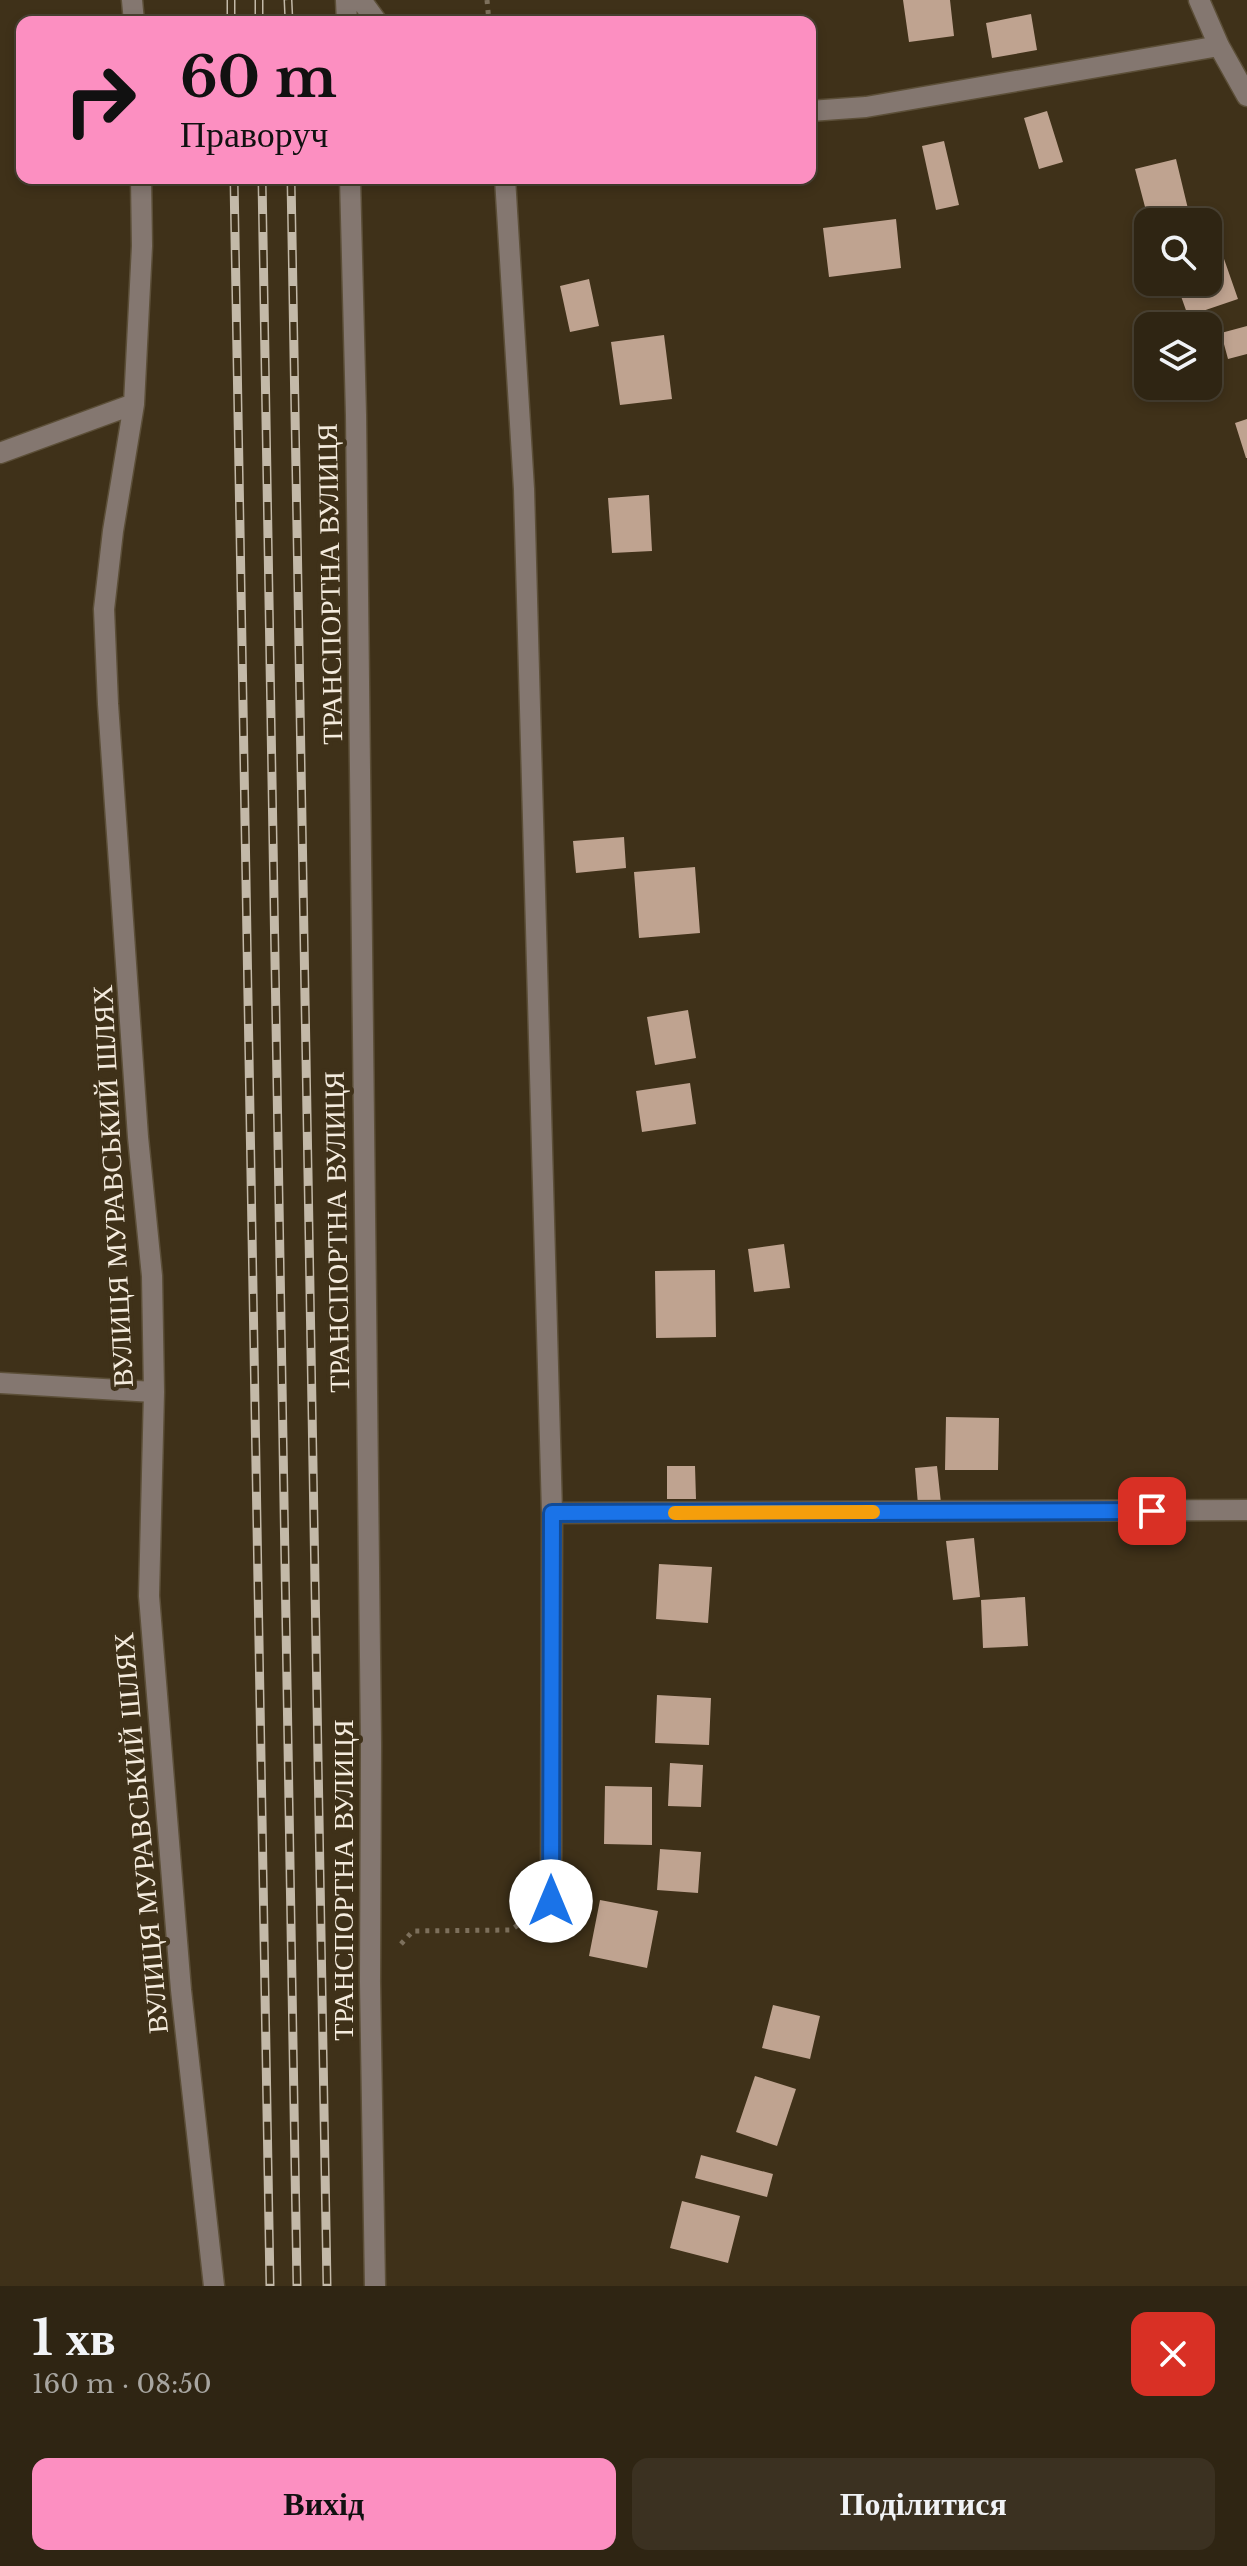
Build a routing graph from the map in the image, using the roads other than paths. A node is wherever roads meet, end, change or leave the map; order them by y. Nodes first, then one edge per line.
1 (1199, 0) edge
2 (1219, 46) junction
3 (1247, 96) edge
4 (816, 111) edge
5 (141, 184) edge
6 (350, 184) edge
7 (505, 184) edge
8 (134, 404) junction
9 (0, 453) edge
10 (0, 1383) edge
11 (154, 1392) junction
12 (1247, 1510) edge
13 (552, 1513) junction
14 (551, 1901) road end
15 (214, 2286) edge
16 (375, 2286) edge

1 - 2 street
2 - 3 street
2 - 4 street
5 - 8 street, ВУЛИЦЯ МУРАВСЬКИЙ ШЛЯХ
6 - 16 street, ТРАНСПОРТНА ВУЛИЦЯ
7 - 13 street
8 - 9 street
8 - 11 street, ВУЛИЦЯ МУРАВСЬКИЙ ШЛЯХ
10 - 11 street
11 - 15 street, ВУЛИЦЯ МУРАВСЬКИЙ ШЛЯХ
12 - 13 street
13 - 14 street

